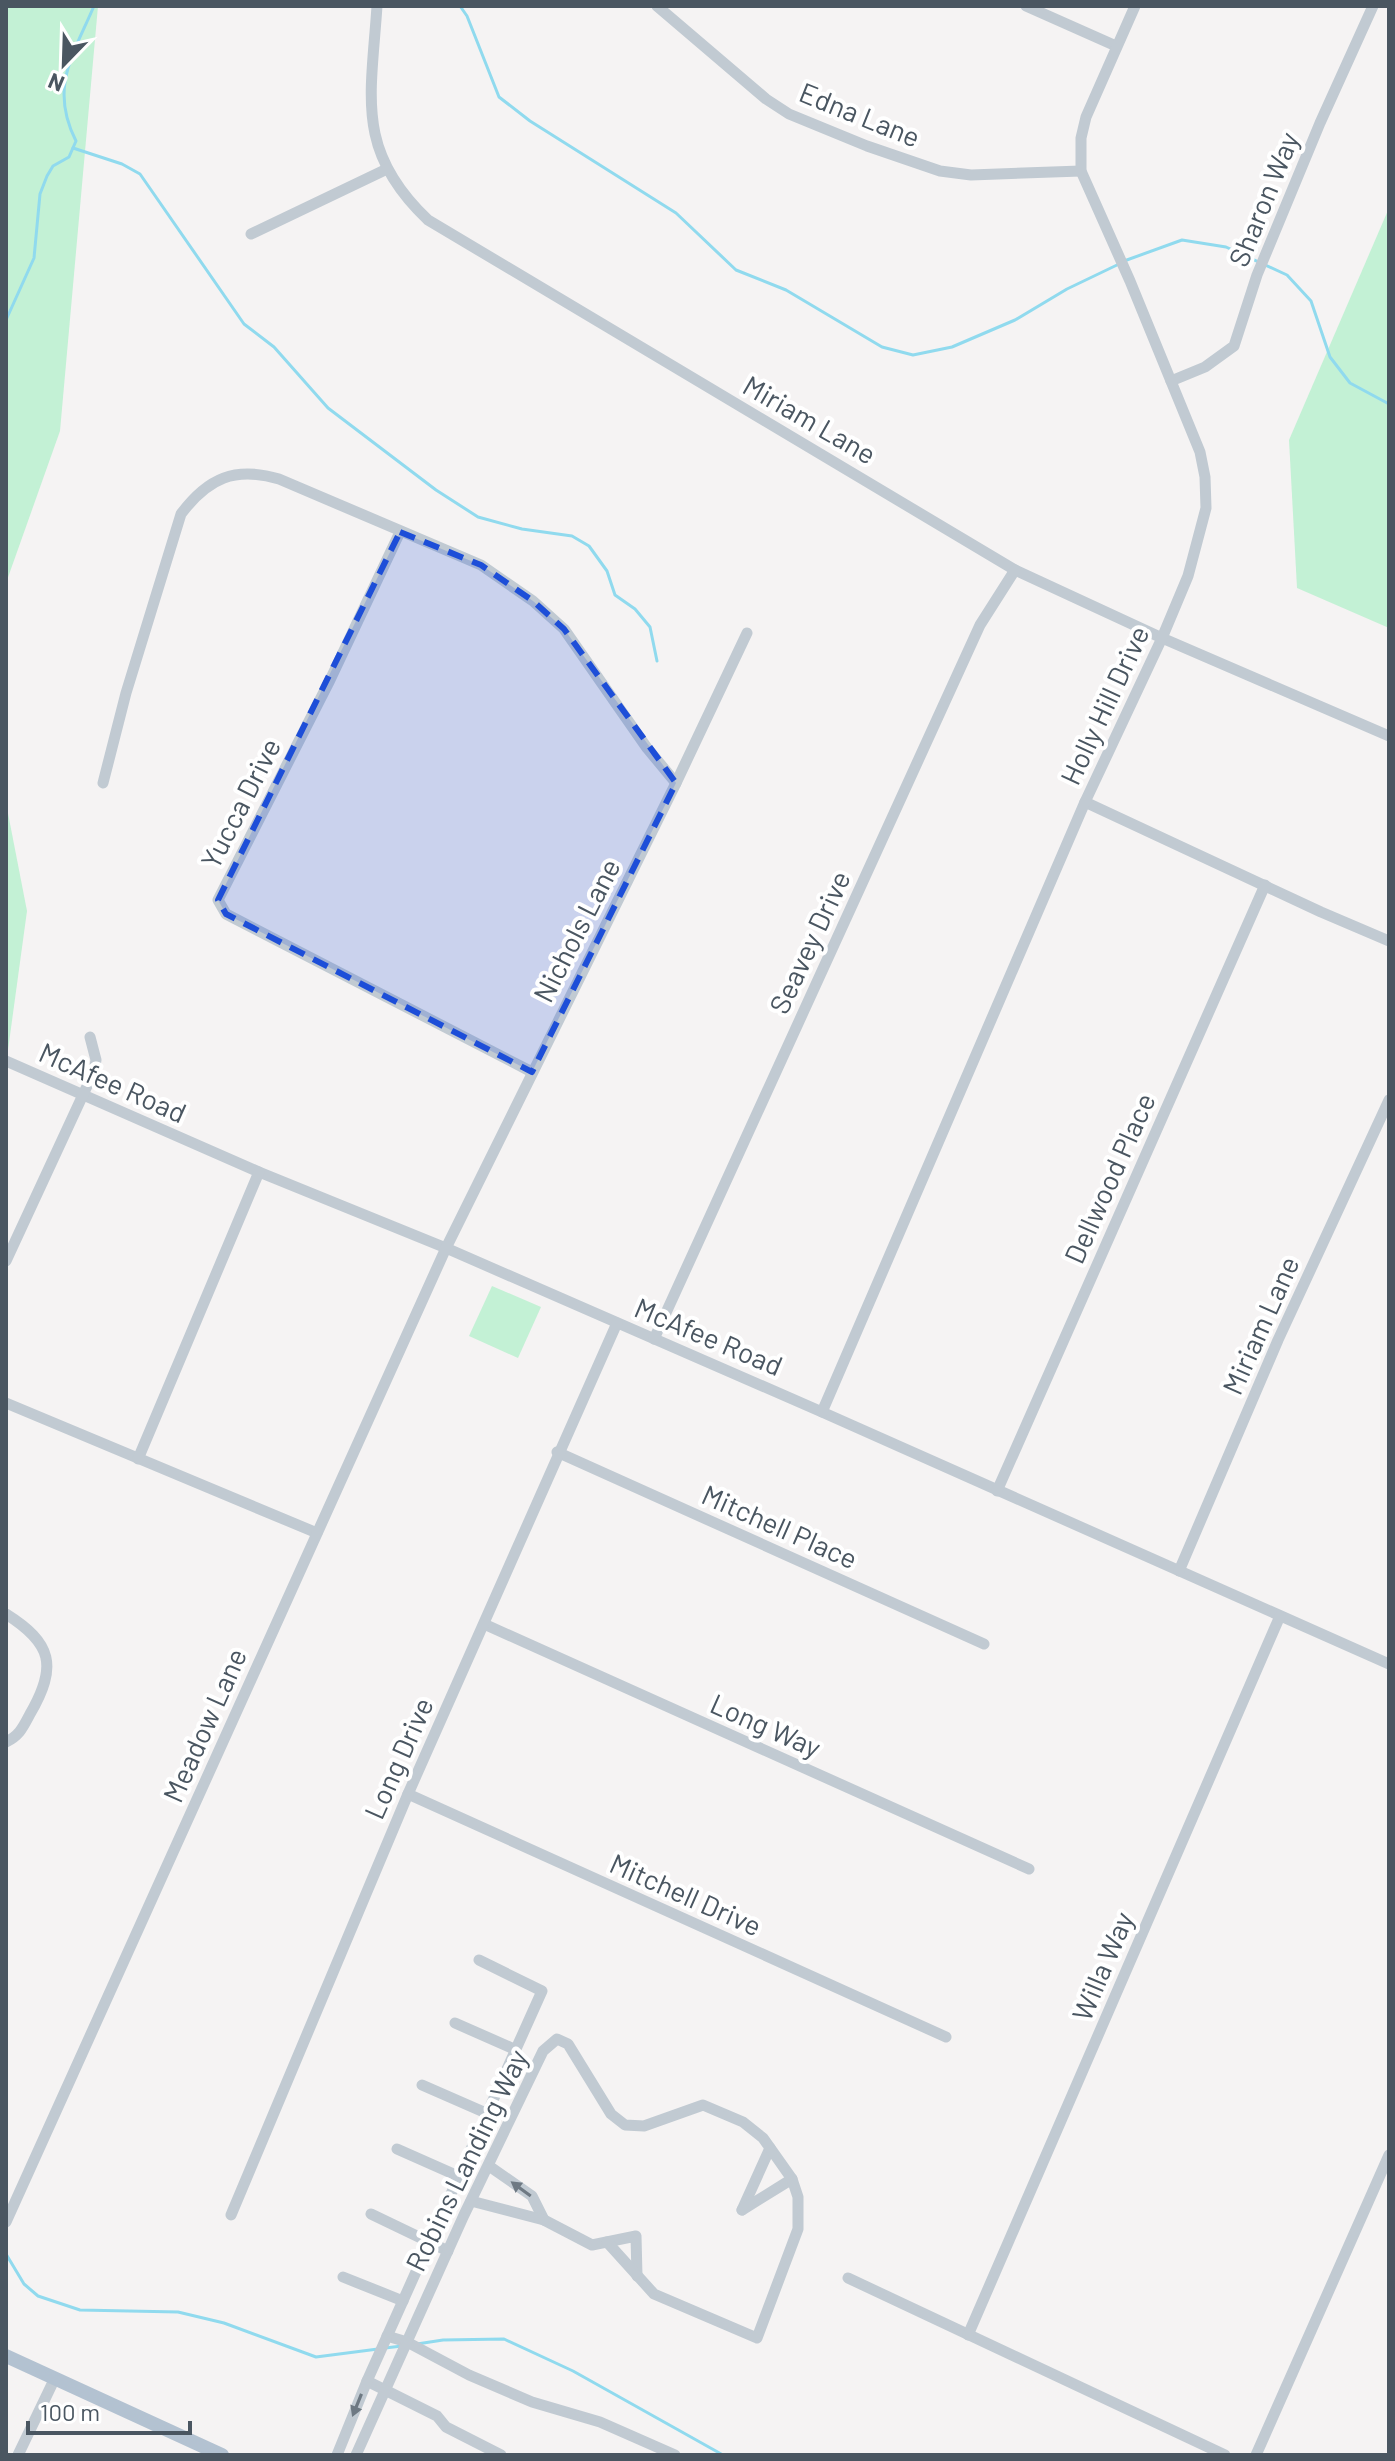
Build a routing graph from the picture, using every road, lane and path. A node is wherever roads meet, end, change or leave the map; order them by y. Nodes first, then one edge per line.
1 (377, 6) edge
2 (657, 6) edge
3 (1026, 6) edge
4 (1135, 6) edge
5 (1373, 6) edge
6 (1116, 46) junction
7 (387, 169) junction
8 (1081, 171) junction
9 (251, 234) dead end
10 (1171, 381) junction
11 (400, 532) junction
12 (1015, 570) junction
13 (747, 633) dead end
14 (1162, 638) junction
15 (1389, 736) edge
16 (103, 783) dead end
17 (676, 783) junction
18 (1085, 802) junction
19 (1265, 885) junction
20 (1389, 941) edge
21 (90, 1037) dead end
22 (6, 1061) edge
23 (532, 1072) junction
24 (83, 1096) junction
25 (1389, 1100) edge
26 (1385, 1120) edge
27 (259, 1172) junction
28 (446, 1248) junction
29 (6, 1261) edge
30 (617, 1323) junction
31 (654, 1339) junction
32 (6, 1403) edge
33 (822, 1412) junction
34 (557, 1452) junction
35 (138, 1459) junction
36 (997, 1491) junction
37 (317, 1533) junction
38 (1179, 1571) junction
39 (6, 1614) edge
40 (1280, 1616) junction
41 (484, 1624) junction
42 (984, 1644) dead end
43 (1389, 1664) edge
44 (6, 1742) edge
45 (408, 1794) junction
46 (1029, 1869) dead end
47 (479, 1960) dead end
48 (455, 2023) dead end
49 (946, 2037) dead end
50 (514, 2049) junction
51 (422, 2085) dead end
52 (486, 2113) junction
53 (770, 2148) junction
54 (397, 2149) dead end
55 (1389, 2155) edge
56 (489, 2166) junction
57 (458, 2176) junction
58 (792, 2179) junction
59 (471, 2201) junction
60 (445, 2206) junction
61 (371, 2214) dead end
62 (231, 2215) dead end
63 (464, 2215) junction
64 (544, 2220) junction
65 (6, 2222) edge
66 (429, 2240) junction
67 (607, 2242) junction
68 (448, 2251) junction
69 (343, 2277) dead end
70 (637, 2277) junction
71 (848, 2278) dead end
72 (409, 2286) junction
73 (428, 2295) junction
74 (403, 2301) junction
75 (968, 2335) junction
76 (387, 2336) junction
77 (407, 2342) junction
78 (6, 2356) edge
79 (55, 2378) junction
80 (367, 2381) junction
81 (385, 2392) junction
82 (18, 2455) edge
83 (222, 2455) edge
84 (337, 2455) edge
85 (356, 2455) edge
86 (501, 2455) edge
87 (675, 2455) edge
88 (1225, 2455) edge
89 (1256, 2455) edge

1 - 7 street, Miriam Lane
2 - 8 street, Edna Lane
3 - 6 street
4 - 6 street, Holly Hill Drive
5 - 10 street, Sharon Way
6 - 8 street, Holly Hill Drive
7 - 9 street
7 - 12 street, Miriam Lane
8 - 10 street, Holly Hill Drive
10 - 14 street, Holly Hill Drive
11 - 16 street
11 - 17 street
11 - 23 street, Yucca Drive
12 - 14 street, Miriam Lane
12 - 31 street, Seavey Drive
13 - 17 street, Nichols Lane
14 - 15 street, Miriam Lane
14 - 18 street, Holly Hill Drive
17 - 23 street, Nichols Lane
18 - 19 street
18 - 33 street, Holly Hill Drive
19 - 20 street
19 - 36 street, Dellwood Place
21 - 24 street
22 - 24 street, McAfee Road
23 - 28 street, Nichols Lane
24 - 27 street, McAfee Road
24 - 29 street
25 - 26 street, Miriam Lane
26 - 38 street, Miriam Lane
27 - 28 street, McAfee Road
27 - 35 street
28 - 30 street, McAfee Road
28 - 37 street, Meadow Lane
30 - 31 street, McAfee Road
30 - 34 street, Long Drive
31 - 33 street, McAfee Road
32 - 35 street
33 - 36 street, McAfee Road
34 - 41 street, Long Drive
34 - 42 street, Mitchell Place
35 - 37 street
36 - 38 street, McAfee Road
37 - 65 street, Meadow Lane
38 - 40 street, McAfee Road
39 - 44 street
40 - 43 street, McAfee Road
40 - 75 street, Willa Way
41 - 45 street, Long Drive
41 - 46 street, Long Way
45 - 49 street, Mitchell Drive
45 - 62 street, Long Drive
47 - 50 street, Robins Landing Way
48 - 50 street
50 - 52 street, Robins Landing Way
51 - 52 street
52 - 57 street, Robins Landing Way
53 - 56 street, Robins Landing Way
53 - 58 street, Robins Landing Way
53 - 58 street
54 - 57 street
55 - 89 street
56 - 59 street, Robins Landing Way
64 -> 56 street
57 - 60 street, Robins Landing Way
58 - 70 street, Robins Landing Way
59 - 63 street, Robins Landing Way
59 - 64 street
60 - 63 street
60 - 66 street, Robins Landing Way
61 - 66 street
63 - 68 street, Robins Landing Way
64 - 67 street
66 - 68 street
66 - 72 street, Robins Landing Way
67 - 70 street
67 - 70 street
68 - 73 street, Robins Landing Way
69 - 74 street
71 - 75 street
72 - 73 street
72 - 74 street, Robins Landing Way
73 - 77 street, Robins Landing Way
74 - 76 street, Robins Landing Way
75 - 88 street
76 - 77 street
76 - 80 street, Robins Landing Way
77 - 81 street, Robins Landing Way
77 - 87 street
78 - 79 main road
79 - 82 street
79 - 83 main road
80 - 81 street
80 -> 84 street, Robins Landing Way
81 - 85 street, Robins Landing Way
81 - 86 street

